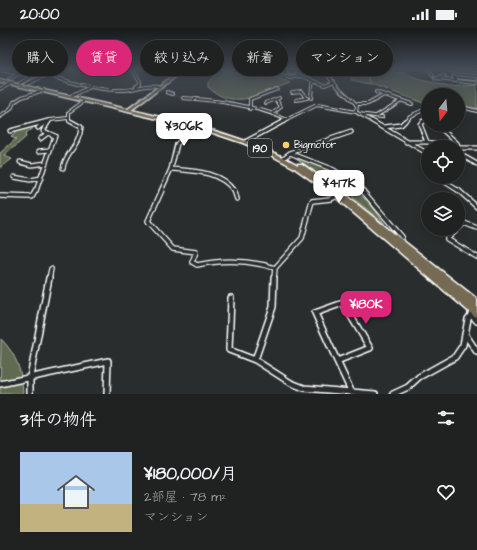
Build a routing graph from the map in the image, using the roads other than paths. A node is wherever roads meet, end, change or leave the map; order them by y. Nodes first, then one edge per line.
1 (29, 86) edge
2 (32, 86) edge
3 (82, 86) edge
4 (138, 86) edge
5 (140, 86) edge
6 (154, 86) edge
7 (162, 86) edge
8 (312, 86) edge
9 (338, 86) edge
10 (88, 88) junction
11 (101, 88) junction
12 (160, 88) tunnel mouth
13 (276, 89) dead end
14 (43, 90) junction
15 (167, 92) tunnel mouth
16 (292, 92) dead end
17 (376, 92) dead end
18 (173, 94) tunnel mouth
19 (384, 95) junction
20 (72, 96) junction
21 (183, 98) tunnel mouth
22 (279, 98) dead end
23 (306, 98) junction
24 (310, 98) junction
25 (276, 99) junction
26 (300, 99) junction
27 (296, 100) dead end
28 (84, 101) junction
29 (400, 101) junction
30 (266, 103) dead end
31 (305, 104) dead end
32 (356, 104) junction
33 (412, 104) dead end
34 (317, 106) junction
35 (465, 107) edge
36 (130, 109) junction
37 (250, 109) junction
38 (477, 110) edge
39 (421, 111) edge
40 (273, 113) junction
41 (357, 113) junction
42 (376, 116) junction
43 (0, 117) edge
44 (382, 117) dead end
45 (68, 118) junction
46 (287, 120) junction
47 (48, 121) junction
48 (38, 128) dead end
49 (202, 128) junction
50 (383, 128) junction
51 (10, 131) dead end
52 (351, 132) dead end
53 (445, 132) edge
54 (48, 133) junction
55 (40, 139) dead end
56 (454, 140) edge
57 (247, 141) junction
58 (404, 142) junction
59 (421, 142) edge
60 (465, 147) edge
61 (477, 148) edge
62 (50, 150) junction
63 (421, 150) edge
64 (39, 151) dead end
65 (286, 156) junction
66 (465, 157) edge
67 (20, 162) dead end
68 (46, 163) junction
69 (477, 164) edge
70 (63, 168) dead end
71 (172, 169) junction
72 (14, 177) dead end
73 (41, 178) junction
74 (448, 184) edge
75 (356, 185) junction
76 (339, 195) junction
77 (0, 196) edge
78 (237, 200) dead end
79 (477, 207) edge
80 (477, 228) edge
81 (402, 236) dead end
82 (477, 257) edge
83 (275, 268) junction
84 (51, 269) dead end
85 (231, 298) dead end
86 (475, 310) edge
87 (477, 321) edge
88 (465, 334) junction
89 (477, 352) edge
90 (255, 360) junction
91 (337, 361) junction
92 (30, 377) junction
93 (0, 384) edge
94 (312, 392) edge
95 (352, 393) junction
96 (30, 394) edge
97 (107, 394) edge
98 (375, 394) edge
99 (393, 394) edge

1 - 14 highway, 190
2 - 14 highway, 190
3 - 10 street
4 - 11 street
5 - 11 street
6 - 12 street
7 - 36 highway
8 - 24 street
9 - 32 street
10 - 11 street
10 - 20 street
13 - 37 street
14 - 20 highway, 190
14 - 28 highway, 190
14 - 43 street
15 - 18 street
16 - 23 street
17 - 19 street
19 - 29 street
19 - 32 street
20 - 36 highway, 190
21 - 37 street
22 - 25 street
23 - 24 street
23 - 26 street
24 - 34 street
25 - 30 street
25 - 40 street
26 - 27 street
26 - 31 street
28 - 36 highway, 190
28 - 45 street
29 - 33 street
29 - 42 street
32 - 41 street
34 - 41 street
34 - 46 street
35 - 38 street
36 - 49 highway, 190
36 - 57 highway, 190
37 - 40 street
39 - 50 street
40 - 46 street
41 - 42 street
41 - 50 street
42 - 44 street
45 - 47 street
45 - 70 street
46 - 57 street
47 - 48 street
47 - 51 street
47 - 54 street
49 - 57 highway, 190
49 - 71 street
50 - 58 street
52 - 65 street
53 - 56 street
54 - 55 street
54 - 62 street
57 - 65 highway, 190
58 - 59 street
58 - 63 street
60 - 61 street
62 - 64 street
62 - 68 street
65 - 75 street
65 - 76 highway, 190
66 - 69 street
67 - 68 street
68 - 73 street
71 - 78 street
71 - 83 street
72 - 73 street
73 - 77 street
74 - 79 street
75 - 76 street
75 - 81 street
76 - 83 street
76 - 86 highway, 190
80 - 82 street
83 - 90 street
84 - 92 street
85 - 90 street
86 - 87 street
86 - 88 street
88 - 89 street
88 - 99 street
90 - 94 street
91 - 91 street
91 - 95 street
92 - 93 street
92 - 96 street
92 - 97 street
94 - 95 street
95 - 98 street

